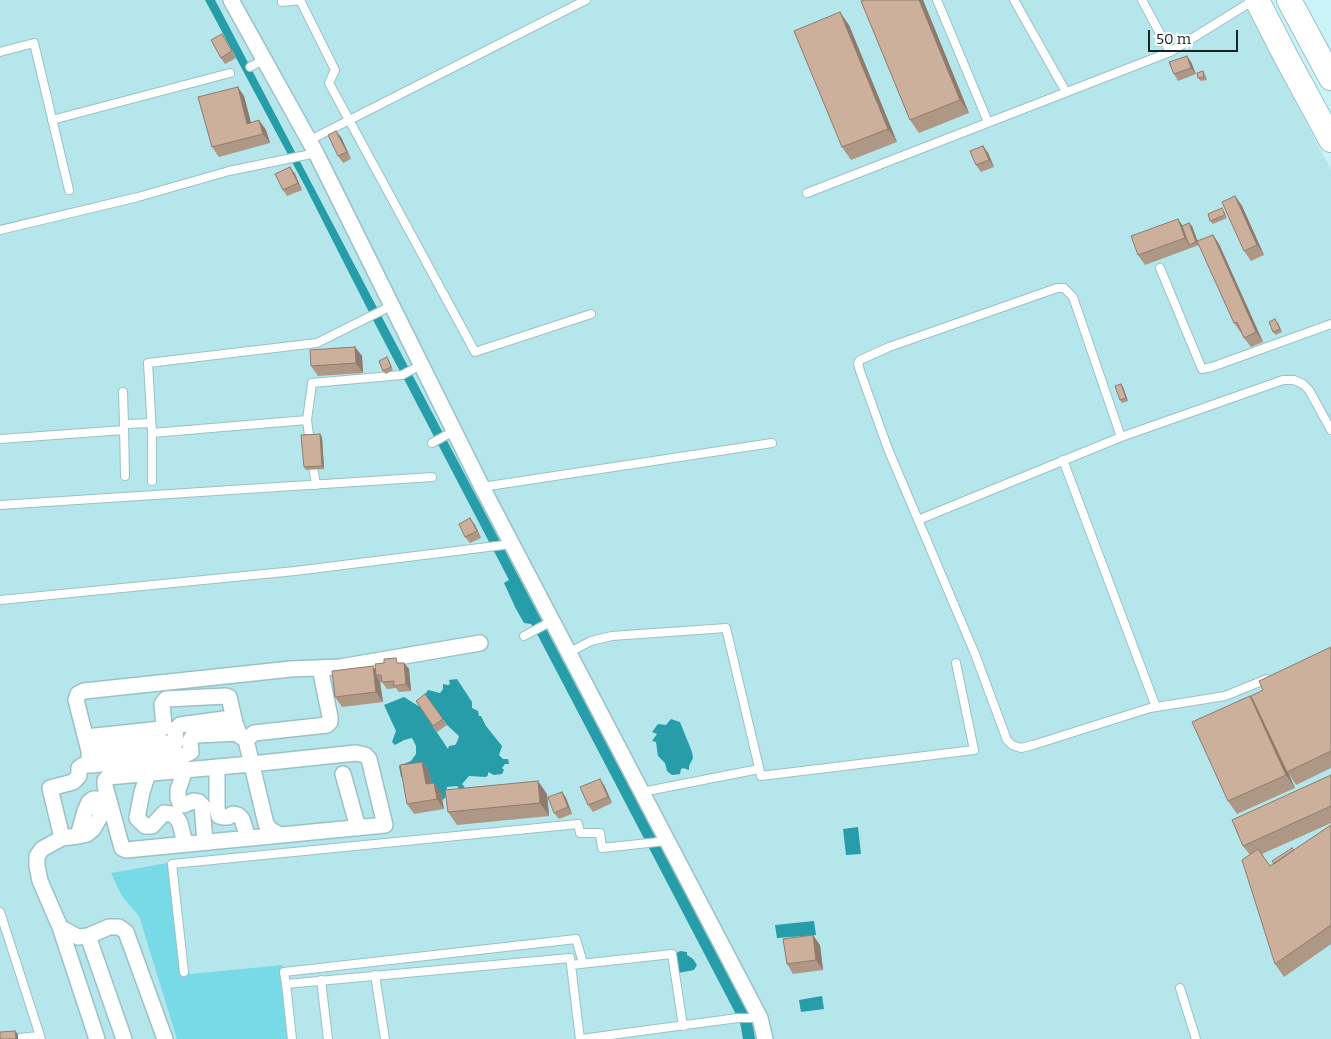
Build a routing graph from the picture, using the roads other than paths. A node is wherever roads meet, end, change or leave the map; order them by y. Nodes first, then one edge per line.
1 (230, 0) edge
2 (586, 0) edge
3 (937, 0) edge
4 (1014, 0) edge
5 (1142, 0) edge
6 (1256, 0) edge
7 (1289, 0) edge
8 (282, 2) dead end
9 (0, 52) edge
10 (1170, 52) junction
11 (230, 73) dead end
12 (1331, 78) edge
13 (1066, 92) junction
14 (348, 119) junction
15 (52, 120) junction
16 (988, 122) junction
17 (1331, 140) edge
18 (312, 147) junction
19 (69, 190) dead end
20 (807, 193) dead end
21 (0, 230) edge
22 (1160, 268) dead end
23 (385, 309) junction
24 (591, 314) dead end
25 (1331, 324) edge
26 (415, 368) junction
27 (123, 392) dead end
28 (307, 420) junction
29 (152, 423) junction
30 (124, 427) junction
31 (1331, 430) edge
32 (152, 433) junction
33 (449, 434) junction
34 (1120, 437) junction
35 (0, 439) edge
36 (434, 442) dead end
37 (772, 443) dead end
38 (1064, 460) junction
39 (125, 476) dead end
40 (432, 478) dead end
41 (152, 481) dead end
42 (316, 485) junction
43 (482, 488) junction
44 (0, 505) edge
45 (918, 520) junction
46 (507, 545) junction
47 (0, 600) edge
48 (548, 623) junction
49 (524, 636) dead end
50 (480, 643) dead end
51 (568, 653) junction
52 (956, 663) dead end
53 (320, 668) junction
54 (1277, 675) edge
55 (1156, 707) junction
56 (240, 732) junction
57 (88, 751) junction
58 (251, 764) junction
59 (217, 767) junction
60 (759, 768) junction
61 (185, 770) junction
62 (148, 774) junction
63 (343, 774) dead end
64 (642, 792) junction
65 (266, 824) junction
66 (358, 828) junction
67 (280, 835) junction
68 (78, 836) dead end
69 (62, 838) junction
70 (252, 838) junction
71 (205, 842) junction
72 (663, 842) junction
73 (185, 844) junction
74 (0, 912) edge
75 (60, 927) junction
76 (88, 936) junction
77 (583, 963) junction
78 (571, 965) junction
79 (184, 972) dead end
80 (375, 975) junction
81 (322, 980) junction
82 (286, 984) junction
83 (1180, 988) dead end
84 (755, 1018) junction
85 (683, 1026) junction
86 (40, 1037) edge
87 (8, 1039) edge
88 (97, 1039) edge
89 (124, 1039) edge
90 (165, 1039) edge
91 (292, 1039) edge
92 (328, 1039) edge
93 (385, 1039) edge
94 (581, 1039) edge
95 (765, 1039) edge
96 (1196, 1039) edge

1 - 18 street
2 - 14 lane
3 - 16 lane
4 - 13 lane
5 - 10 lane
6 - 10 lane
6 - 17 highway
7 - 12 highway
8 - 14 lane
9 - 15 lane
10 - 13 lane
11 - 15 lane
13 - 16 lane
14 - 18 lane
14 - 24 lane
15 - 19 lane
16 - 20 lane
18 - 21 lane
18 - 23 street
22 - 25 lane
23 - 26 street
23 - 29 lane
26 - 28 lane
26 - 33 street
27 - 30 lane
28 - 32 lane
28 - 42 lane
29 - 30 lane
29 - 32 lane
30 - 35 lane
30 - 39 lane
31 - 34 lane
32 - 41 lane
33 - 36 lane
33 - 43 street
34 - 38 lane
34 - 45 lane
37 - 43 lane
38 - 45 lane
38 - 55 lane
40 - 42 lane
42 - 44 lane
43 - 46 street
45 - 55 lane
46 - 47 lane
46 - 48 street
48 - 49 lane
48 - 51 street
50 - 53 street
51 - 60 lane
51 - 64 street
52 - 60 lane
53 - 56 street
53 - 57 street
54 - 55 lane
56 - 57 street
56 - 57 street
56 - 58 street
57 - 69 street
58 - 59 street
58 - 65 street
58 - 66 street
59 - 61 street
59 - 70 street
60 - 64 lane
61 - 62 street
61 - 71 street
62 - 73 street
62 - 73 street
63 - 66 street
64 - 72 street
65 - 67 street
65 - 70 street
66 - 67 street
67 - 70 street
68 - 69 street
69 - 75 street
70 - 71 street
71 - 73 street
72 - 79 lane
72 - 84 street
74 - 86 lane
75 - 76 street
75 - 88 street
76 - 89 street
76 - 90 street
77 - 78 lane
77 - 82 lane
77 - 85 lane
78 - 80 lane
78 - 94 lane
80 - 81 lane
80 - 93 lane
81 - 82 lane
81 - 92 lane
82 - 91 lane
83 - 96 lane
84 - 85 lane
84 - 95 street
85 - 94 lane
86 - 87 lane

